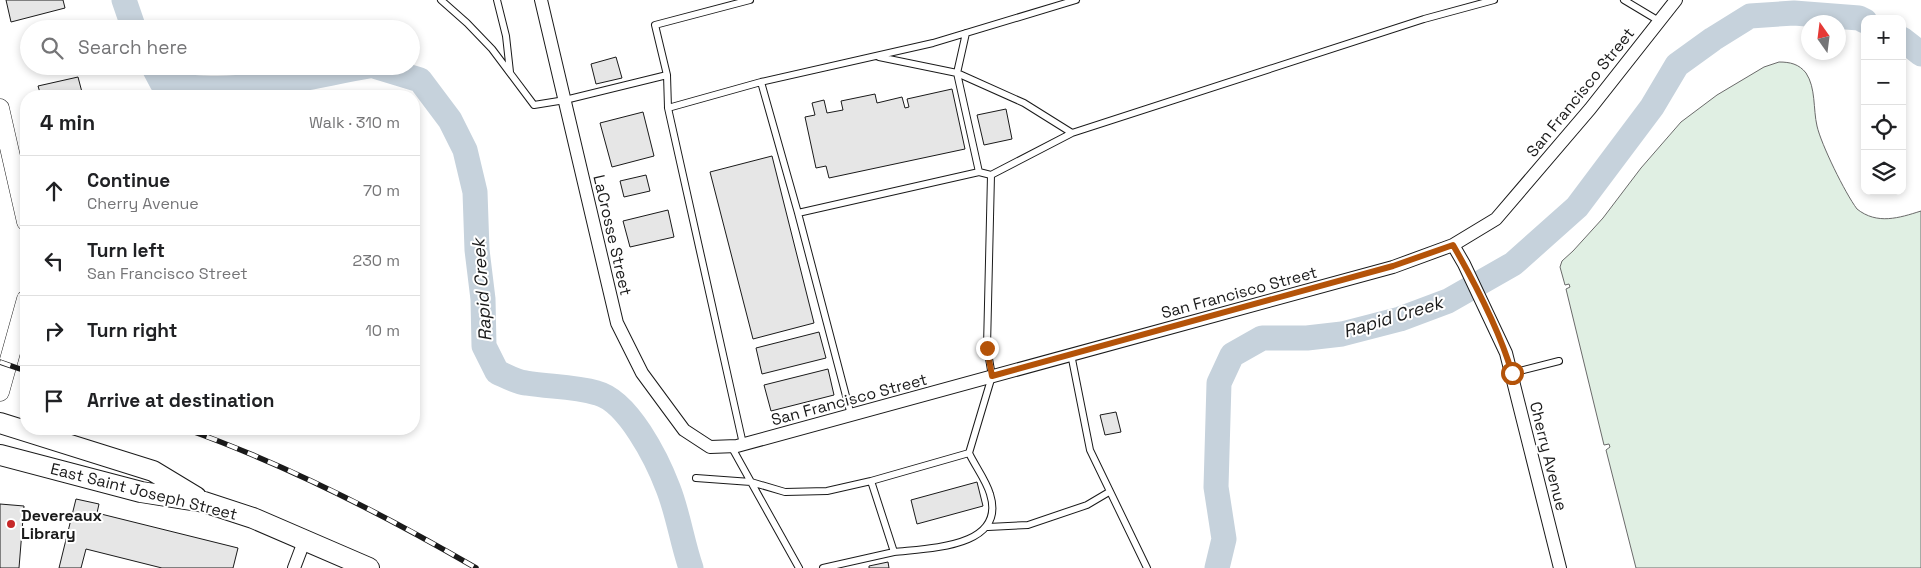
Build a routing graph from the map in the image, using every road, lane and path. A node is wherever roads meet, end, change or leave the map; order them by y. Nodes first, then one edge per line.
1 (441, 0) edge
2 (497, 0) edge
3 (541, 0) edge
4 (750, 0) edge
5 (1076, 0) edge
6 (1494, 0) edge
7 (1624, 0) edge
8 (1676, 0) edge
9 (1659, 21) junction
10 (966, 33) junction
11 (875, 56) junction
12 (510, 73) junction
13 (957, 73) junction
14 (667, 75) junction
15 (761, 82) junction
16 (565, 100) junction
17 (0, 108) edge
18 (668, 108) junction
19 (1072, 133) junction
20 (979, 172) junction
21 (991, 175) junction
22 (20, 196) edge
23 (798, 213) junction
24 (1453, 245) junction
25 (20, 327) edge
26 (1071, 354) junction
27 (1559, 361) dead end
28 (1512, 373) junction
29 (992, 376) junction
30 (0, 392) edge
31 (851, 415) junction
32 (0, 424) edge
33 (20, 430) edge
34 (36, 435) edge
35 (737, 445) junction
36 (710, 447) joint
37 (968, 453) junction
38 (0, 455) edge
39 (696, 478) dead end
40 (871, 481) junction
41 (751, 482) junction
42 (1110, 492) junction
43 (204, 502) junction
44 (988, 527) junction
45 (305, 539) junction
46 (894, 552) junction
47 (294, 568) edge
48 (369, 568) edge
49 (799, 568) edge
50 (822, 568) edge
51 (1147, 568) edge
52 (1560, 568) edge

1 - 12 lane
2 - 12 lane
3 - 16 street, LaCrosse Street
4 - 14 lane
5 - 10 lane
6 - 19 lane
7 - 9 lane
8 - 9 street, San Francisco Street
9 - 24 street, San Francisco Street
10 - 11 lane
10 - 13 lane
11 - 13 lane
11 - 15 lane
12 - 16 lane
13 - 19 lane
13 - 20 lane
14 - 16 lane
14 - 18 lane
15 - 18 lane
15 - 23 lane
16 - 36 street, LaCrosse Street
17 - 22 street
18 - 35 lane
19 - 21 lane
20 - 21 lane
20 - 23 lane
21 - 29 lane
23 - 31 lane
24 - 26 street, San Francisco Street
24 - 28 street, Cherry Avenue
25 - 30 street
26 - 29 street, San Francisco Street
26 - 42 lane
27 - 28 lane
28 - 52 street, Cherry Avenue
29 - 31 street, San Francisco Street
29 - 37 lane
31 - 35 street, San Francisco Street
32 - 33 main road
34 - 43 main road
35 - 36 street, San Francisco Street
35 - 41 lane
37 - 40 lane
37 - 44 lane
38 - 43 main road, East Saint Joseph Street
39 - 41 lane
40 - 41 lane
40 - 46 lane
41 - 49 lane
42 - 44 lane
42 - 51 lane
43 - 45 main road, East Saint Joseph Street
44 - 46 lane
45 - 47 street
45 - 48 main road, East Saint Joseph Street
46 - 50 lane

